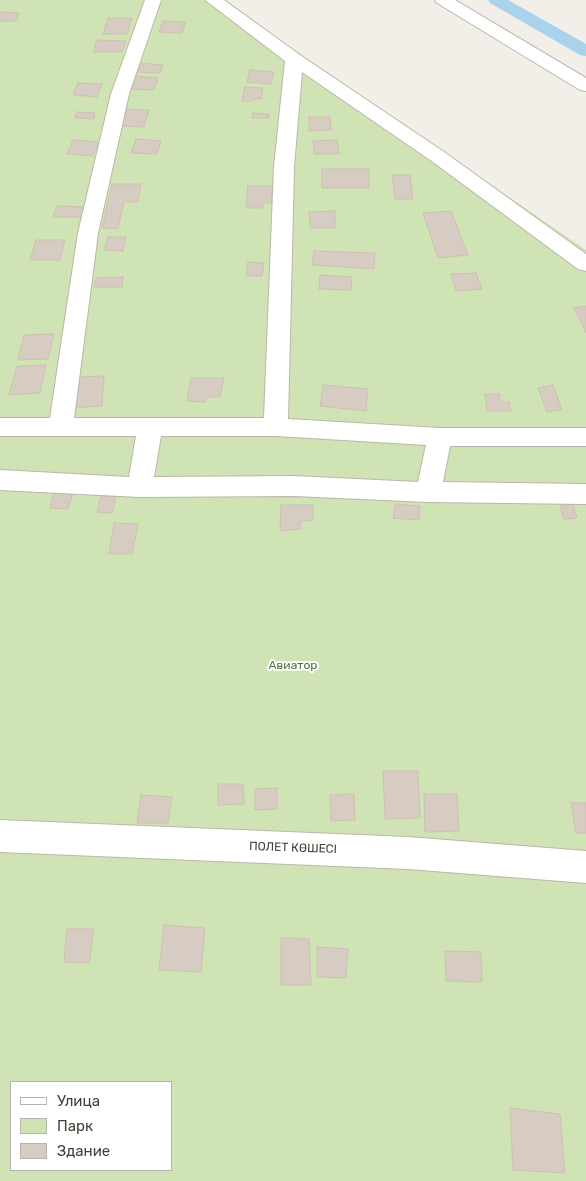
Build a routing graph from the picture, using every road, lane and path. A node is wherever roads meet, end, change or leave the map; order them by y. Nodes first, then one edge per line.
1 (153, 0) edge
2 (212, 0) edge
3 (443, 0) edge
4 (294, 59) junction
5 (586, 86) edge
6 (586, 264) edge
7 (0, 427) edge
8 (61, 427) junction
9 (150, 427) junction
10 (276, 427) junction
11 (440, 437) junction
12 (586, 437) edge
13 (0, 480) edge
14 (140, 487) junction
15 (428, 492) junction
16 (586, 494) edge
17 (0, 836) edge
18 (586, 867) edge

1 - 8 street
2 - 4 street
3 - 5 street
4 - 6 street
4 - 10 street
7 - 8 street
8 - 9 street
9 - 10 street
9 - 14 street
10 - 11 street
11 - 12 street
11 - 15 street
13 - 14 street
14 - 15 street
15 - 16 street
17 - 18 street, ПОЛЕТ КӨШЕСІ

